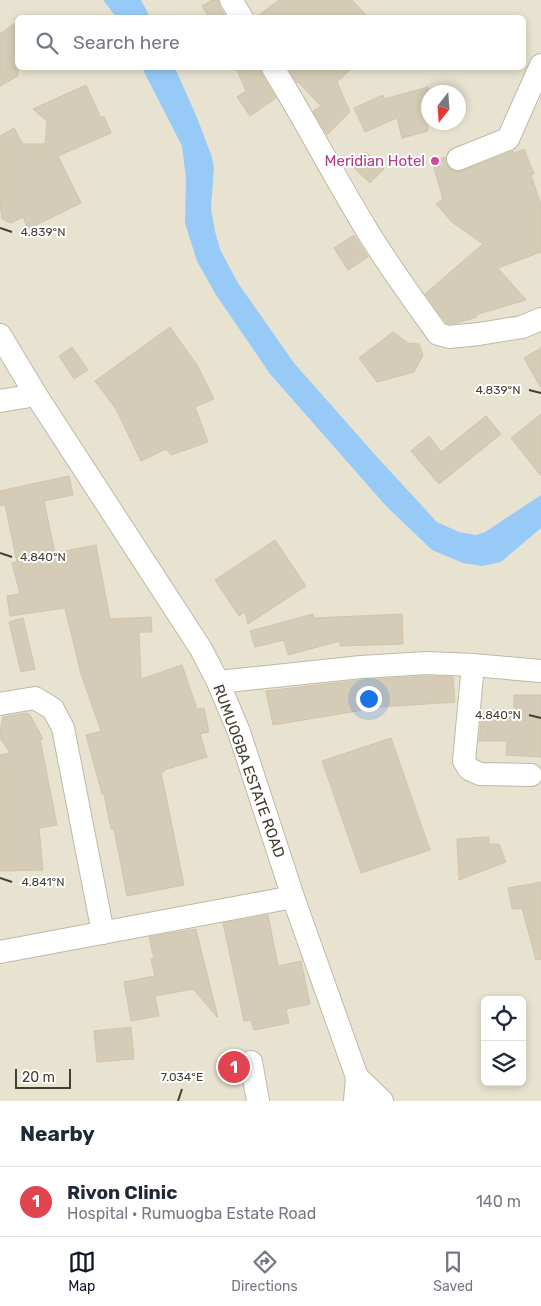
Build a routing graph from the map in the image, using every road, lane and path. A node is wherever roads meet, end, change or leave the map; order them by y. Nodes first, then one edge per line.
1 (231, 0) edge
2 (240, 15) edge
3 (541, 66) edge
4 (274, 70) edge
5 (458, 159) dead end
6 (541, 320) edge
7 (0, 335) edge
8 (36, 395) junction
9 (0, 402) edge
10 (473, 665) junction
11 (541, 671) edge
12 (218, 682) junction
13 (0, 704) edge
14 (531, 775) dead end
15 (293, 896) junction
16 (103, 933) junction
17 (0, 952) edge
18 (251, 1062) dead end
19 (357, 1077) junction
20 (258, 1101) edge
21 (355, 1101) edge
22 (382, 1101) edge

1 - 2 street
3 - 5 street
4 - 6 street
7 - 8 street, RUMUOGBA ESTATE ROAD
8 - 9 street
8 - 12 street, RUMUOGBA ESTATE ROAD
10 - 11 street
10 - 12 street
10 - 14 street
12 - 15 street, RUMUOGBA ESTATE ROAD
13 - 16 street
15 - 16 street
15 - 19 street, RUMUOGBA ESTATE ROAD
16 - 17 street
18 - 20 street
19 - 21 street, RUMUOGBA ESTATE ROAD
19 - 22 street, RUMUOGBA ESTATE ROAD

